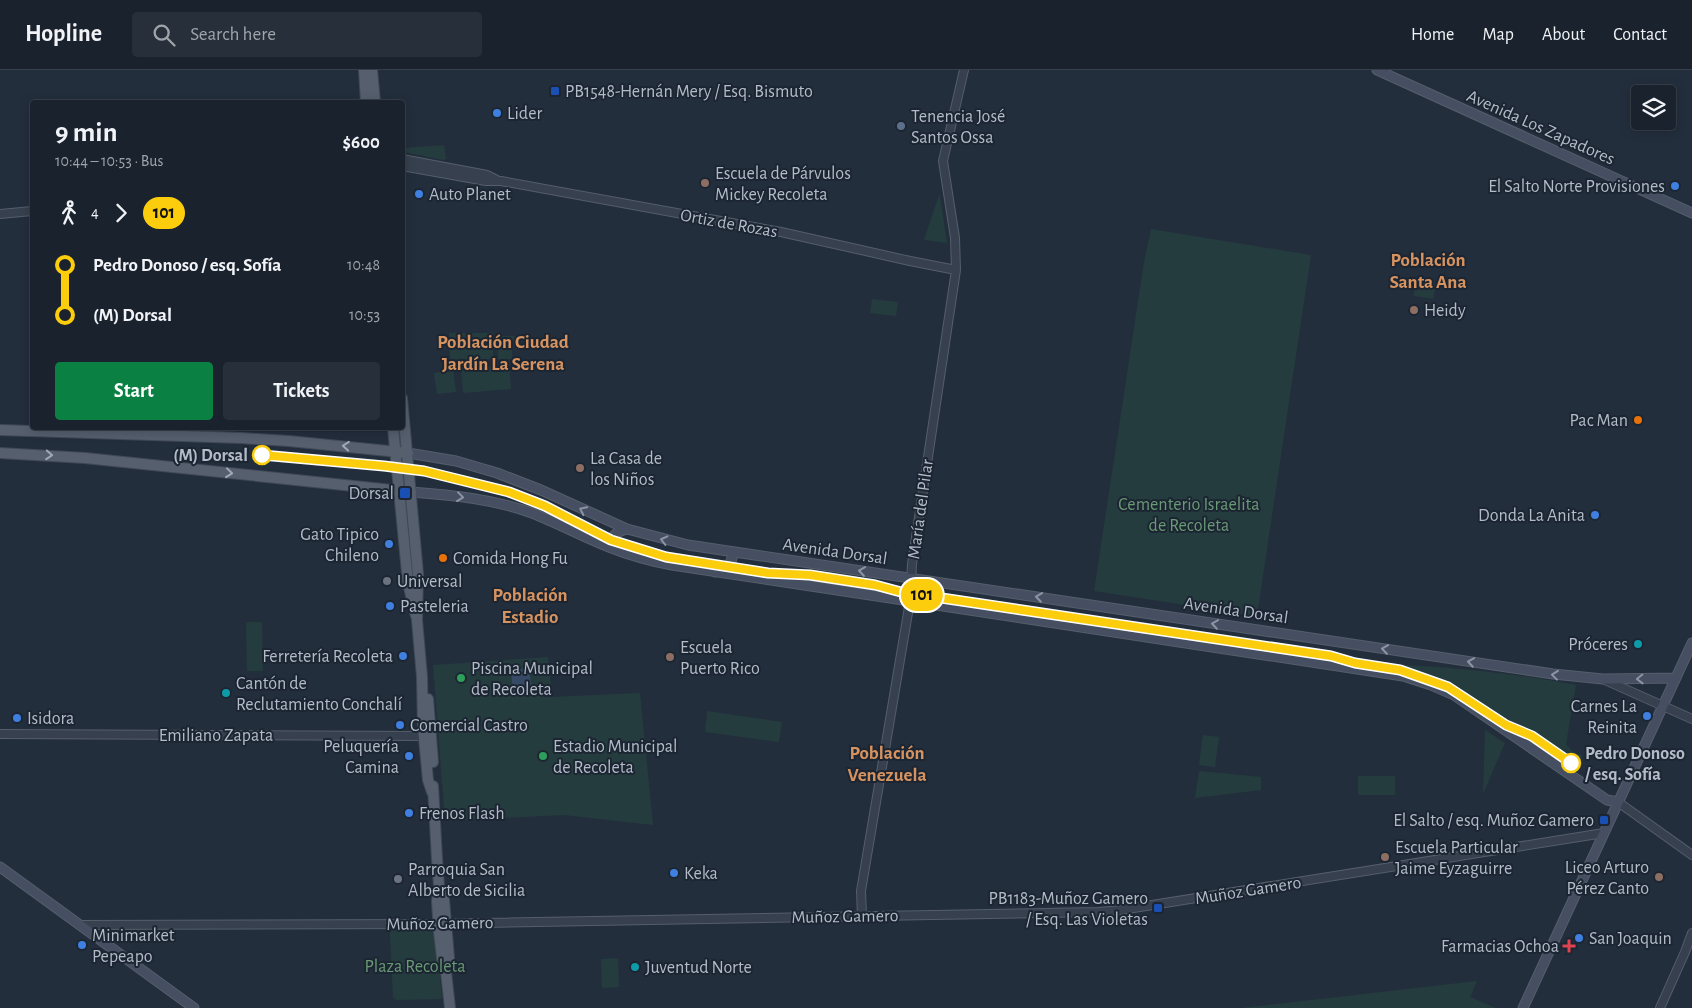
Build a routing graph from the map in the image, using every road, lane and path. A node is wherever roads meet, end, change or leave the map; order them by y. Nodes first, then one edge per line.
1 (364, 70) edge
2 (372, 70) edge
3 (964, 70) edge
4 (1377, 70) edge
5 (366, 100) edge
6 (375, 100) edge
7 (405, 160) edge
8 (405, 167) edge
9 (501, 182) junction
10 (30, 212) edge
11 (1692, 213) edge
12 (0, 214) edge
13 (956, 270) junction
14 (405, 426) edge
15 (0, 430) edge
16 (393, 430) edge
17 (395, 451) junction
18 (0, 453) edge
19 (408, 453) junction
20 (398, 491) junction
21 (411, 492) junction
22 (627, 529) junction
23 (402, 530) junction
24 (415, 540) junction
25 (609, 548) junction
26 (732, 552) junction
27 (715, 572) junction
28 (910, 578) junction
29 (910, 601) junction
30 (417, 620) junction
31 (1692, 643) edge
32 (1676, 678) junction
33 (1603, 679) junction
34 (1663, 706) junction
35 (1692, 719) edge
36 (0, 734) edge
37 (427, 736) junction
38 (1618, 802) junction
39 (1604, 832) junction
40 (1692, 854) edge
41 (0, 867) edge
42 (862, 916) junction
43 (442, 924) junction
44 (79, 925) junction
45 (1692, 934) edge
46 (194, 1008) edge
47 (450, 1008) edge
48 (1523, 1008) edge
49 (1660, 1008) edge

1 - 5 main road
2 - 6 main road
3 - 13 street, María del Pilar
4 - 11 main road, Avenida Los Zapadores
7 - 9 street, Ortiz de Rozas
8 - 9 street, Ortiz de Rozas
9 - 13 street, Ortiz de Rozas
10 - 12 street
13 - 28 street, María del Pilar
14 - 19 main road
17 -> 15 main road, Avenida Dorsal
16 - 17 main road
17 - 19 main road, Avenida Dorsal
17 - 20 main road
18 -> 20 main road
19 - 21 main road
22 -> 19 main road, Avenida Dorsal
20 - 21 main road
20 - 23 main road
21 - 24 main road
21 -> 25 main road
22 - 25 main road
26 -> 22 main road, Avenida Dorsal
23 - 24 main road
23 - 30 main road
24 - 30 main road
25 - 27 main road
26 - 27 main road
28 -> 26 main road, Avenida Dorsal
27 - 29 main road
28 - 29 street, María del Pilar
33 -> 28 main road, Avenida Dorsal
29 - 38 main road
29 - 42 street, María del Pilar
30 - 37 main road
31 - 32 main road
32 -> 33 main road, Avenida Dorsal
32 - 34 main road
33 - 34 street
34 - 35 street
34 - 38 main road
36 - 37 street, Emiliano Zapata
37 - 43 main road
38 - 39 main road
38 - 40 street
39 - 42 street, Muñoz Gamero
39 - 48 main road
41 - 44 main road
42 - 43 street, Muñoz Gamero
43 - 44 street, Muñoz Gamero
43 - 47 main road
44 - 46 main road
45 - 49 street

